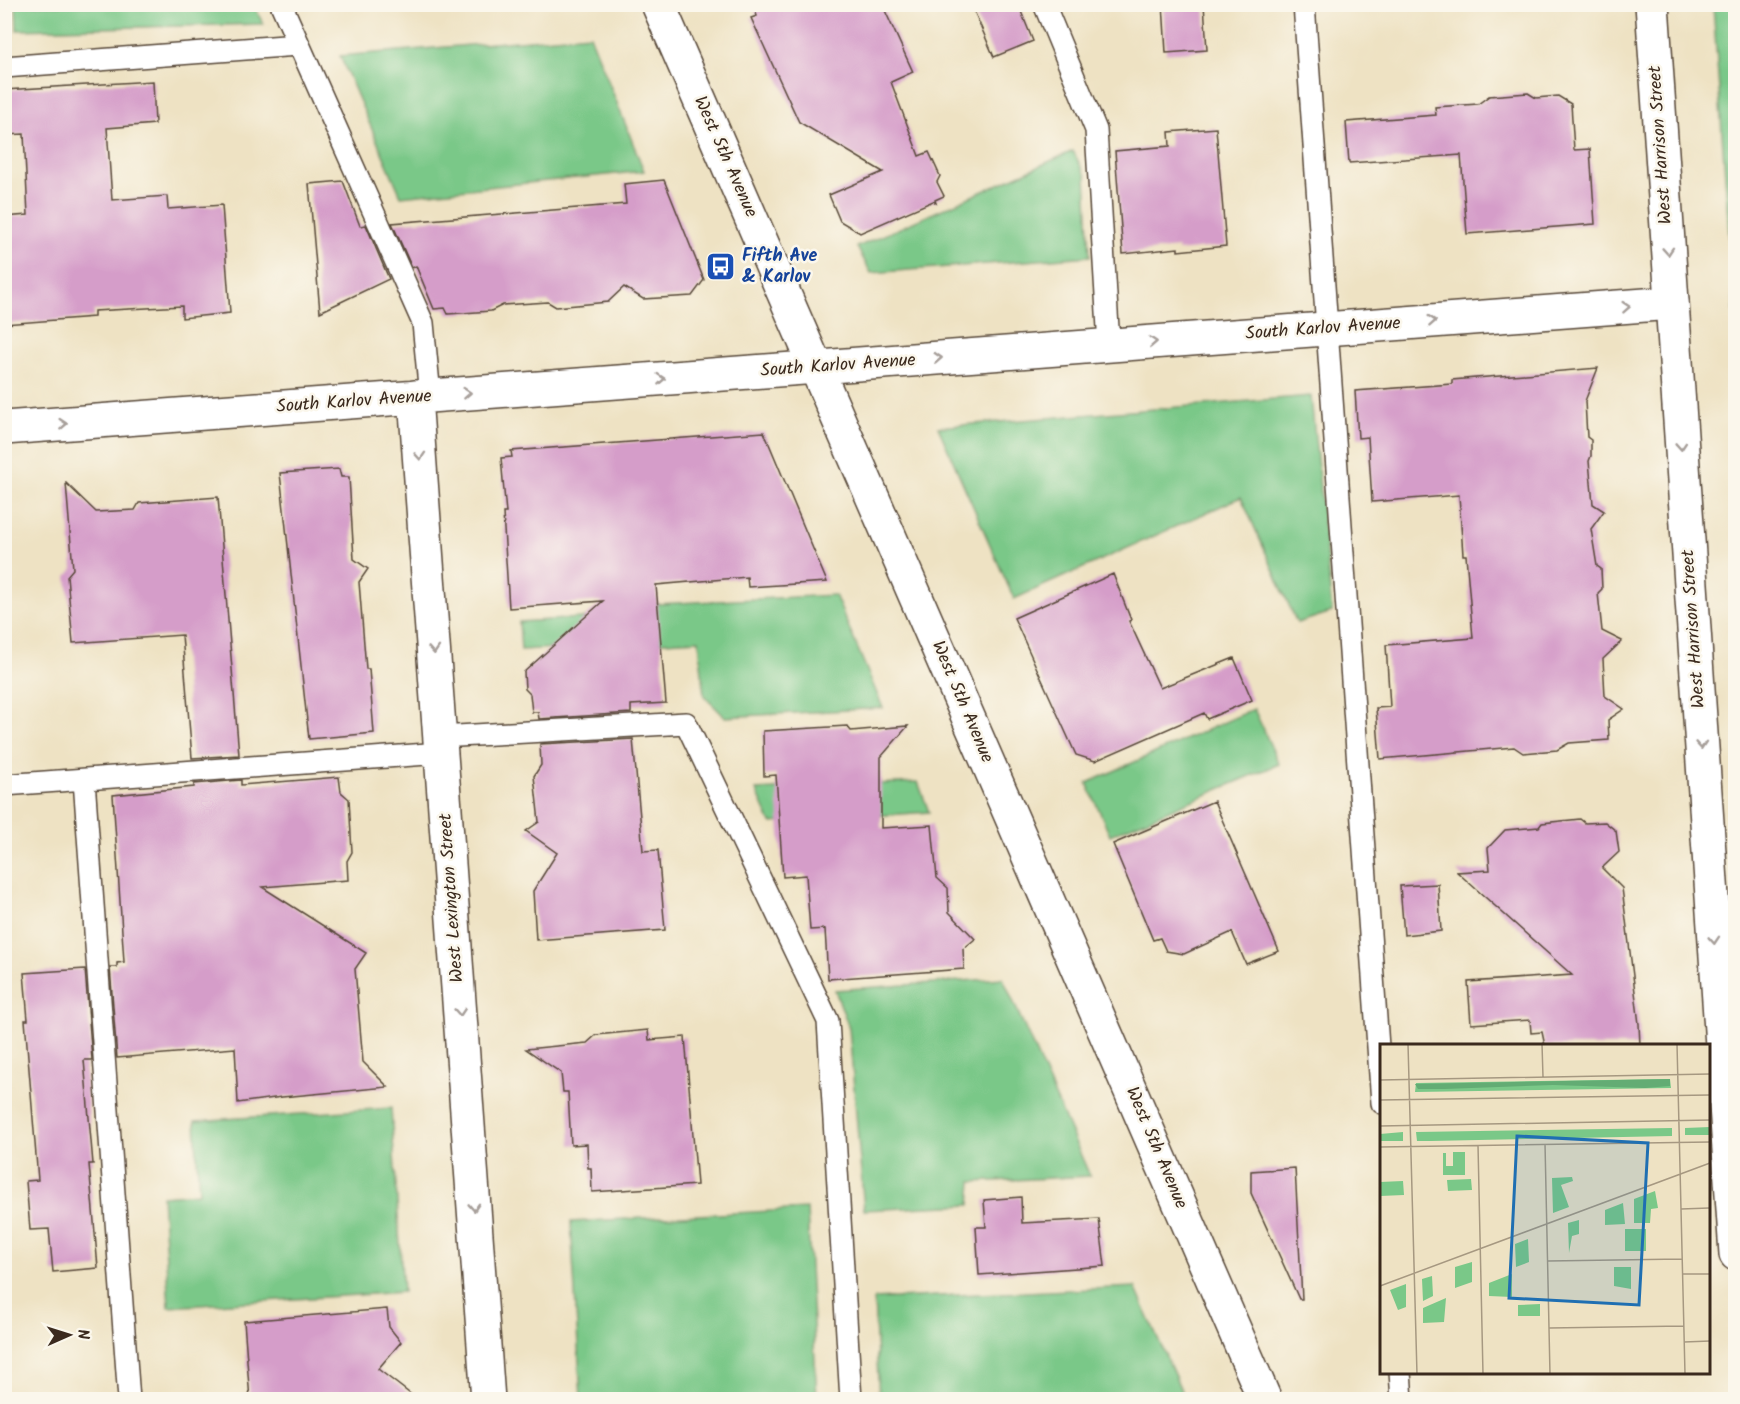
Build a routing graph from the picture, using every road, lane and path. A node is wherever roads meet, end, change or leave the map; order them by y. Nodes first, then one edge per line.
1 (281, 4) edge
2 (658, 4) edge
3 (1044, 4) edge
4 (1305, 4) edge
5 (1652, 4) edge
6 (298, 45) junction
7 (4, 67) edge
8 (1672, 303) junction
9 (1328, 329) junction
10 (1109, 345) junction
11 (817, 367) junction
12 (423, 397) junction
13 (4, 428) edge
14 (441, 745) junction
15 (84, 780) junction
16 (4, 786) edge
17 (1380, 1074) edge
18 (1736, 1254) edge
19 (1400, 1374) edge
20 (129, 1400) edge
21 (488, 1400) edge
22 (851, 1400) edge
23 (1265, 1400) edge
24 (1402, 1400) edge

1 - 6 lane
2 - 11 street, West 5th Avenue
3 - 10 lane
4 - 9 lane
5 -> 8 street, West Harrison Street
6 - 7 lane
6 - 12 lane
9 -> 8 street, South Karlov Avenue
8 -> 18 street, West Harrison Street
10 -> 9 street, South Karlov Avenue
9 - 17 lane
11 -> 10 street, South Karlov Avenue
12 -> 11 street, South Karlov Avenue
11 - 23 street, West 5th Avenue
13 -> 12 street, South Karlov Avenue
12 -> 14 street, West Lexington Street
14 - 15 lane
14 -> 21 street, West Lexington Street
14 - 22 lane
15 - 16 lane
15 - 20 lane
19 - 24 lane

